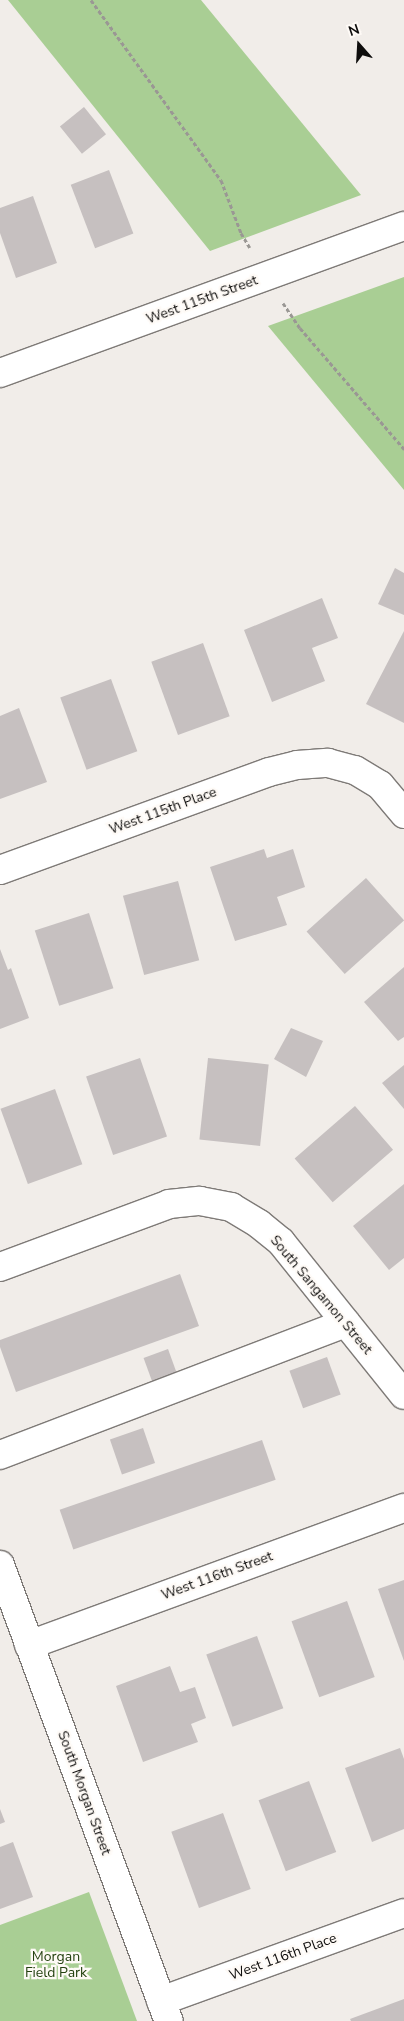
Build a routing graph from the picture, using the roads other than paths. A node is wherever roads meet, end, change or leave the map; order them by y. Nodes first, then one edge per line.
1 (404, 226) edge
2 (0, 373) edge
3 (404, 814) edge
4 (0, 870) edge
5 (0, 1267) edge
6 (346, 1323) junction
7 (404, 1395) edge
8 (0, 1454) edge
9 (404, 1508) edge
10 (0, 1565) edge
11 (29, 1645) junction
12 (404, 1913) edge
13 (165, 2011) edge

1 - 2 street, West 115th Street
3 - 4 street, West 115th Place
5 - 6 street, South Sangamon Street
6 - 7 street, South Sangamon Street
6 - 8 street
9 - 11 street, West 116th Street
10 - 11 street, South Morgan Street
11 - 13 street, South Morgan Street
12 - 13 street, West 116th Place

